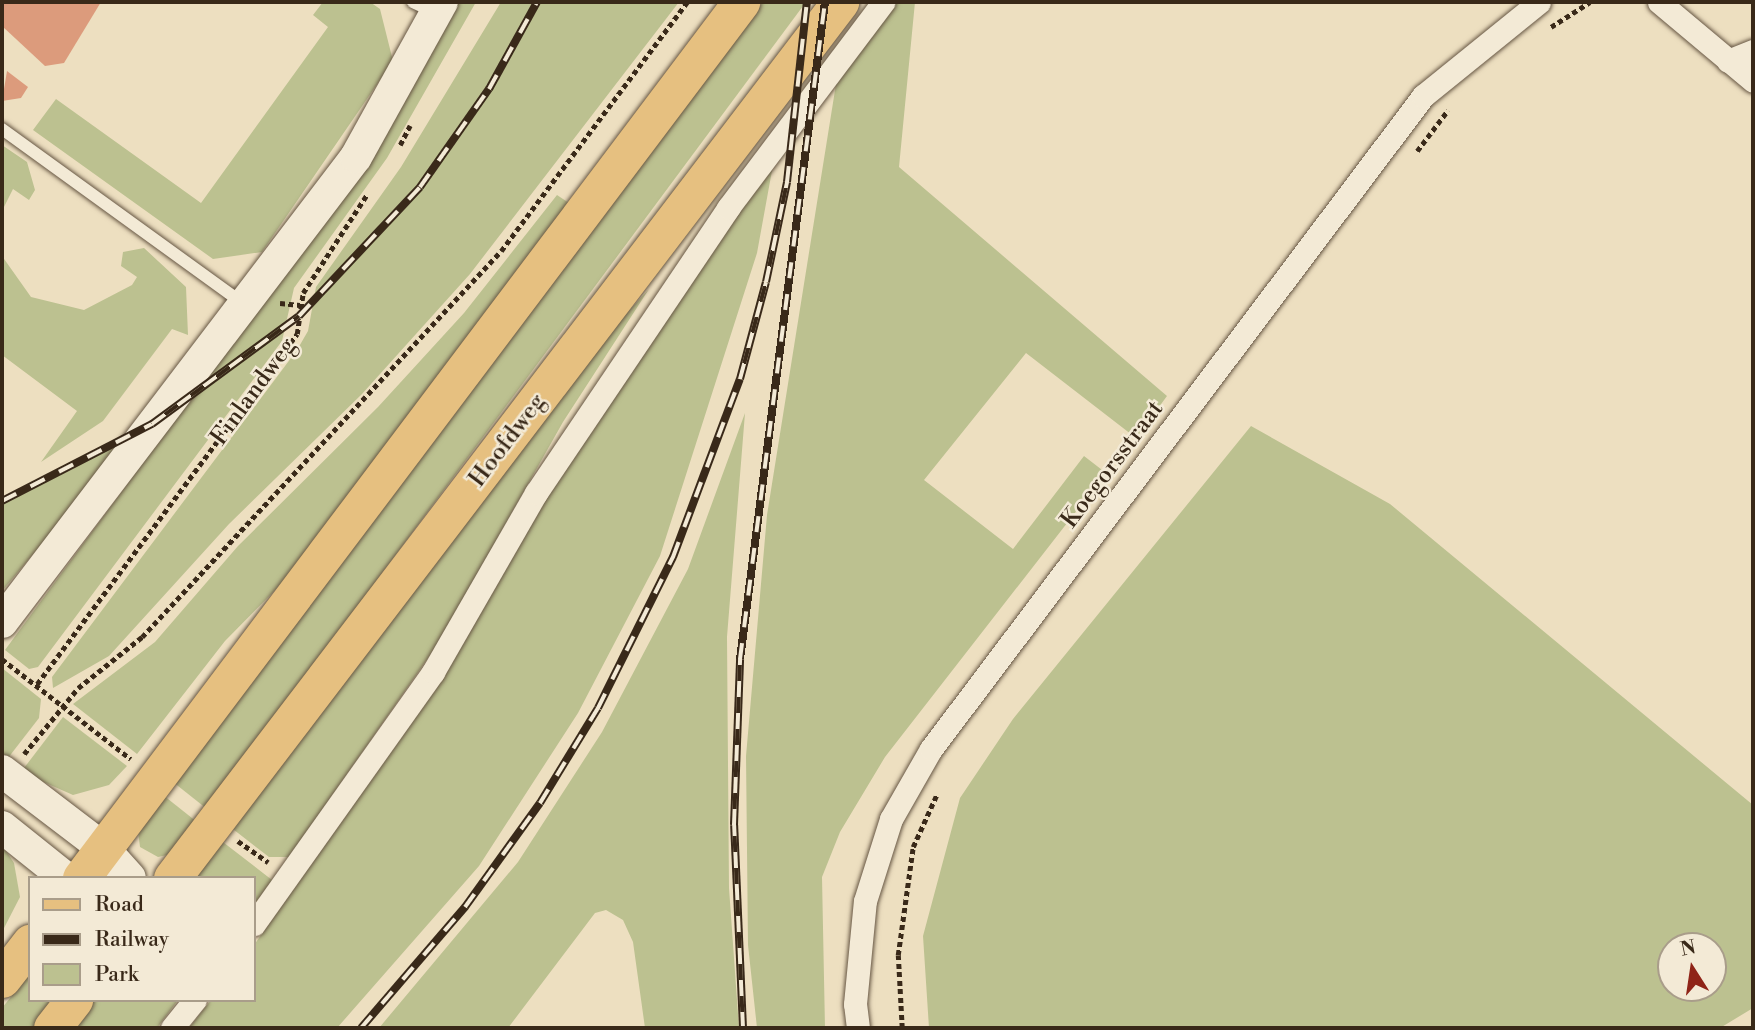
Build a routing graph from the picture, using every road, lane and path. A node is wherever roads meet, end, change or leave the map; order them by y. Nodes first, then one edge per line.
1 (687, 2) edge
2 (741, 2) edge
3 (840, 2) edge
4 (883, 2) edge
5 (1539, 2) edge
6 (1590, 2) edge
7 (1659, 2) edge
8 (430, 6) edge
9 (1546, 30) dead end
10 (1753, 51) edge
11 (1728, 61) junction
12 (1753, 81) edge
13 (1456, 102) dead end
14 (416, 111) dead end
15 (2, 129) edge
16 (1414, 155) dead end
17 (391, 158) dead end
18 (369, 192) dead end
19 (244, 304) junction
20 (2, 622) edge
21 (37, 684) dead end
22 (4, 773) edge
23 (941, 785) dead end
24 (2, 827) edge
25 (103, 848) junction
26 (63, 876) edge
27 (82, 876) edge
28 (128, 876) edge
29 (174, 876) edge
30 (256, 921) edge
31 (28, 946) edge
32 (2, 979) edge
33 (72, 1002) edge
34 (193, 1002) edge
35 (52, 1028) edge
36 (172, 1028) edge
37 (858, 1028) edge
38 (902, 1028) edge

1 - 22 path
2 - 25 main road
3 - 29 main road, Hoofdweg
4 - 30 street
5 - 37 street, Koegorsstraat
6 - 9 path
7 - 11 street
8 - 19 street
10 - 11 street
11 - 12 street
13 - 16 path
14 - 17 path
15 - 19 lane
18 - 21 path, Finlandweg
19 - 20 street
22 - 25 street
23 - 38 path
24 - 26 street
25 - 27 main road
25 - 28 street
31 - 32 main road
33 - 35 main road
34 - 36 street

